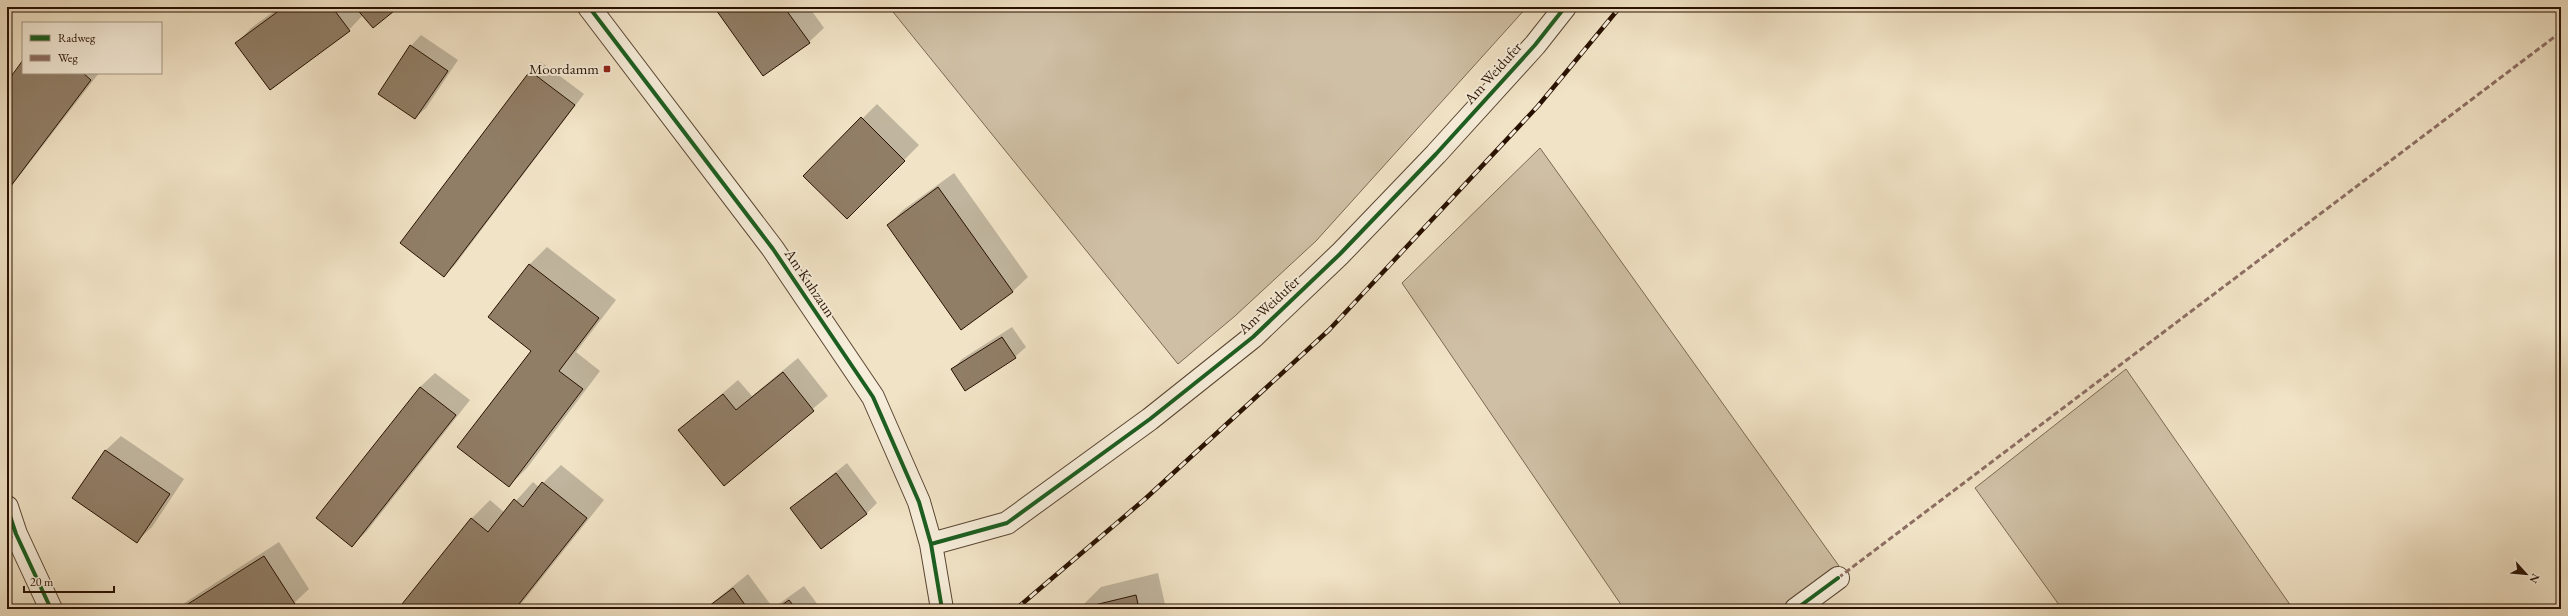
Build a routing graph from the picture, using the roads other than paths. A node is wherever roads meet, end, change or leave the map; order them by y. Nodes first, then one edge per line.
1 (589, 7) edge
2 (1565, 7) edge
3 (7, 507) edge
4 (12, 536) edge
5 (931, 544) junction
6 (1838, 578) dead end
7 (51, 609) edge
8 (942, 609) edge
9 (1796, 609) edge

1 - 5 street, Am Kuhzaun
2 - 5 street, Am Weidufer
3 - 4 street
4 - 7 street
5 - 8 street, Am Kuhzaun
6 - 9 street

